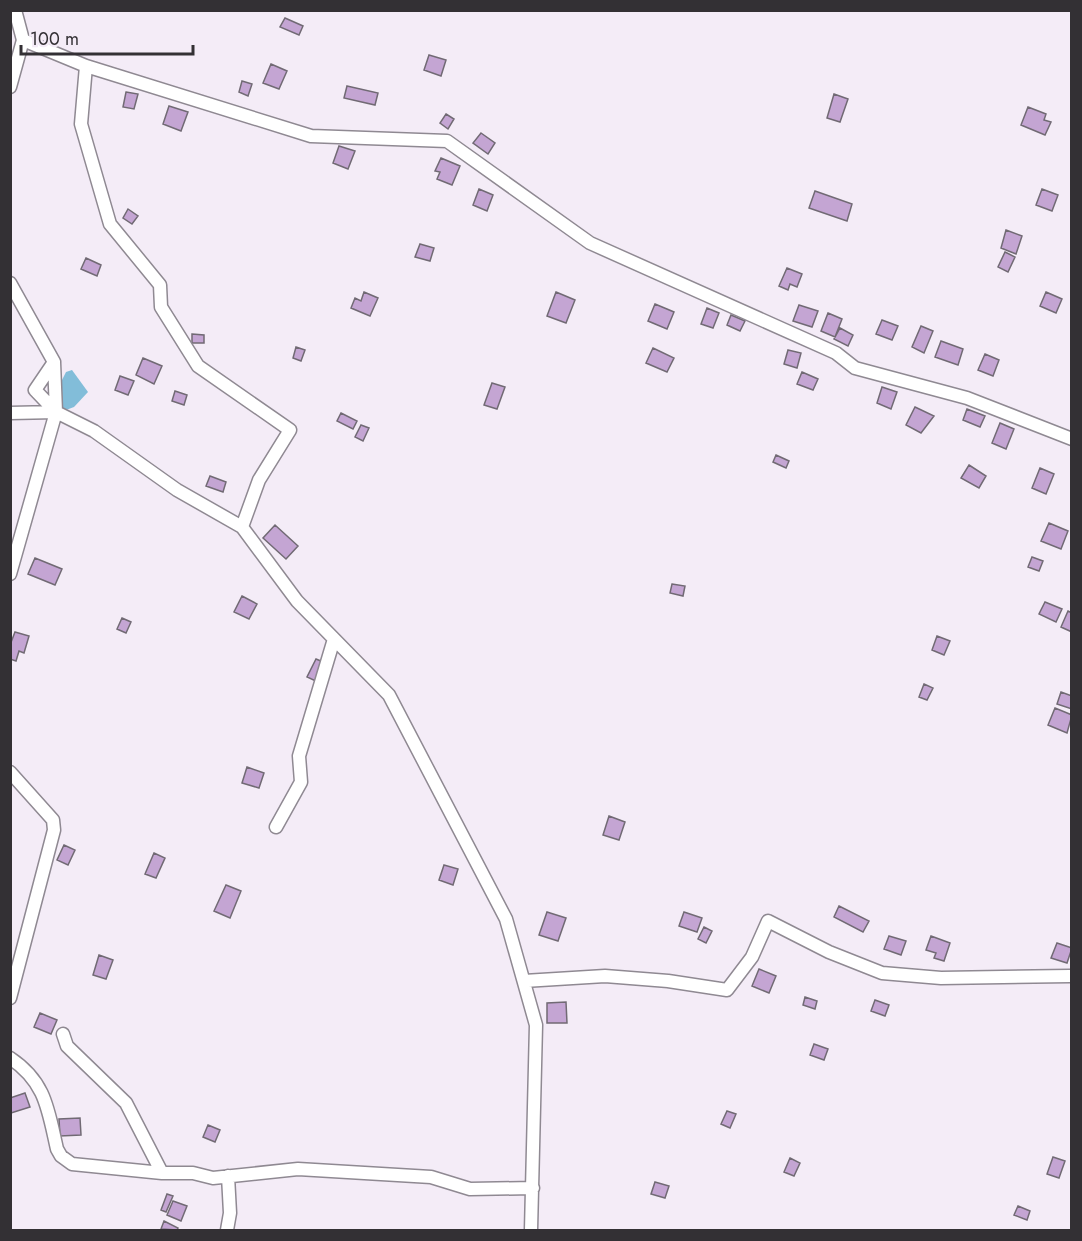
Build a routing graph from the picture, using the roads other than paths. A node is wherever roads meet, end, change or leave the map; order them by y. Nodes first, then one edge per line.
1 (15, 10) edge
2 (23, 40) junction
3 (86, 66) junction
4 (10, 87) edge
5 (10, 283) edge
6 (54, 362) junction
7 (56, 412) junction
8 (10, 413) edge
9 (1071, 439) edge
10 (242, 527) junction
11 (10, 574) edge
12 (334, 639) junction
13 (10, 772) edge
14 (276, 827) dead end
15 (1070, 976) dead end
16 (524, 981) junction
17 (10, 998) edge
18 (63, 1034) dead end
19 (10, 1058) edge
20 (162, 1173) junction
21 (228, 1176) junction
22 (533, 1188) junction
23 (227, 1230) edge
24 (531, 1230) edge

1 - 2 street
2 - 3 street
2 - 4 street
3 - 9 street
3 - 10 street
5 - 6 street
6 - 7 street
6 - 7 street
7 - 8 street
7 - 10 street
7 - 11 street
10 - 12 street
12 - 14 street
12 - 16 street
13 - 17 street
15 - 16 street
16 - 22 street
18 - 20 street
19 - 20 street
20 - 21 street
21 - 22 street
21 - 23 street
22 - 24 street

